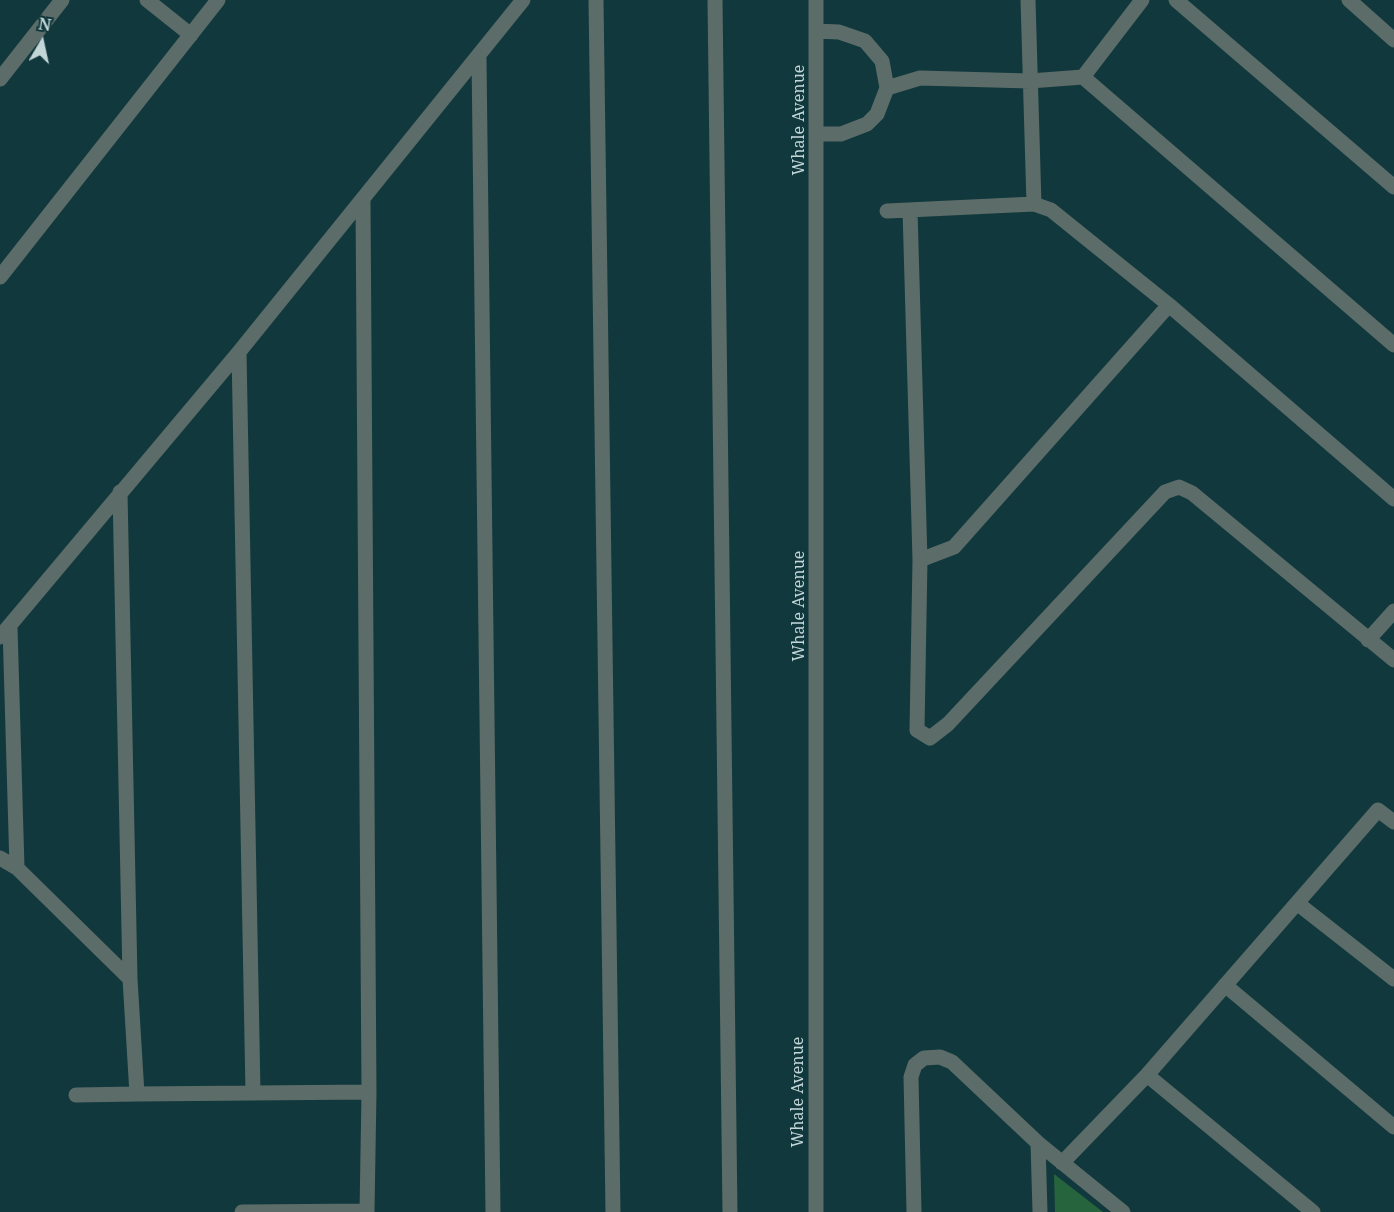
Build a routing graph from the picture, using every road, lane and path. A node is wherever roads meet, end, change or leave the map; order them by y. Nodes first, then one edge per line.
1 (62, 0) edge
2 (147, 0) edge
3 (218, 0) edge
4 (523, 0) edge
5 (596, 0) edge
6 (715, 0) edge
7 (816, 0) edge
8 (1028, 0) edge
9 (1142, 0) edge
10 (1176, 0) edge
11 (1349, 0) edge
12 (817, 31) junction
13 (191, 35) junction
14 (1394, 40) edge
15 (478, 58) junction
16 (1083, 77) junction
17 (0, 79) edge
18 (1030, 81) junction
19 (887, 88) junction
20 (816, 134) junction
21 (1394, 187) edge
22 (363, 200) junction
23 (1034, 204) junction
24 (910, 210) junction
25 (887, 211) dead end
26 (0, 277) edge
27 (1169, 305) junction
28 (1394, 345) edge
29 (240, 352) junction
30 (120, 492) junction
31 (1394, 499) edge
32 (920, 560) junction
33 (1394, 611) edge
34 (5, 632) edge
35 (1368, 639) junction
36 (1394, 660) edge
37 (1394, 822) edge
38 (0, 858) edge
39 (17, 868) junction
40 (1297, 903) junction
41 (130, 979) junction
42 (1394, 979) edge
43 (1225, 985) junction
44 (1147, 1075) junction
45 (253, 1092) junction
46 (369, 1092) junction
47 (136, 1094) junction
48 (76, 1095) dead end
49 (1394, 1127) edge
50 (1038, 1143) junction
51 (1062, 1163) junction
52 (242, 1212) edge
53 (367, 1212) edge
54 (493, 1212) edge
55 (613, 1212) edge
56 (730, 1212) edge
57 (816, 1212) edge
58 (914, 1212) edge
59 (1040, 1212) edge
60 (1123, 1212) edge
61 (1313, 1212) edge

1 - 17 street
2 - 13 street
3 - 13 street
4 - 15 street
5 - 55 street
6 - 56 street
7 - 12 street, Whale Avenue
8 - 18 street
9 - 16 street
10 - 21 street
11 - 14 street
12 - 19 street
12 - 20 street, Whale Avenue
13 - 26 street
15 - 22 street
15 - 54 street
16 - 18 street
16 - 28 street
18 - 19 street
18 - 23 street
19 - 20 street
20 - 57 street, Whale Avenue
22 - 29 street
22 - 46 street
23 - 24 street
23 - 27 street
24 - 25 street
24 - 32 street
27 - 31 street
27 - 32 street
29 - 30 street
29 - 45 street
30 - 34 street
30 - 41 street
32 - 35 street
33 - 35 street
34 - 39 street
35 - 36 street
37 - 40 street
38 - 39 street
39 - 41 street
40 - 42 street
40 - 43 street
41 - 47 street
43 - 44 street
43 - 49 street
44 - 51 street
44 - 61 street
45 - 46 street
45 - 47 street
46 - 53 street
47 - 48 street
50 - 51 street
50 - 58 street
50 - 59 street
51 - 60 street
52 - 53 street

